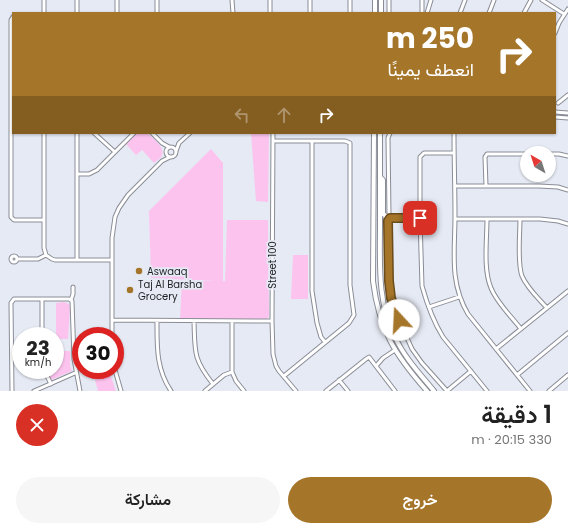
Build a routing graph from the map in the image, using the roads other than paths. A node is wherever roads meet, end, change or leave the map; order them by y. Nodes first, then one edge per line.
1 (44, 0) edge
2 (77, 0) edge
3 (117, 0) edge
4 (157, 0) edge
5 (232, 0) edge
6 (270, 0) edge
7 (310, 0) edge
8 (350, 0) edge
9 (375, 0) edge
10 (381, 0) edge
11 (389, 0) edge
12 (422, 0) edge
13 (431, 0) edge
14 (465, 0) edge
15 (494, 0) edge
16 (531, 0) edge
17 (542, 0) edge
18 (568, 10) edge
19 (44, 12) edge
20 (77, 12) edge
21 (117, 12) edge
22 (157, 12) edge
23 (233, 12) edge
24 (270, 12) edge
25 (310, 12) edge
26 (350, 12) edge
27 (375, 12) edge
28 (381, 12) edge
29 (389, 12) edge
30 (422, 12) edge
31 (427, 12) edge
32 (460, 12) edge
33 (489, 12) edge
34 (525, 12) edge
35 (564, 14) junction
36 (556, 31) edge
37 (568, 95) edge
38 (558, 103) dead end
39 (556, 112) edge
40 (568, 113) edge
41 (556, 117) edge
42 (568, 118) edge
43 (12, 123) edge
44 (44, 134) edge
45 (77, 134) edge
46 (95, 134) edge
47 (133, 134) edge
48 (153, 134) edge
49 (189, 134) edge
50 (273, 134) edge
51 (374, 134) edge
52 (380, 134) edge
53 (390, 134) edge
54 (454, 134) edge
55 (273, 141) junction
56 (312, 141) junction
57 (162, 143) junction
58 (179, 143) junction
59 (170, 147) junction
60 (166, 151) junction
61 (115, 152) junction
62 (176, 152) junction
63 (454, 153) junction
64 (520, 154) edge
65 (556, 154) edge
66 (568, 156) edge
67 (170, 157) junction
68 (162, 161) junction
69 (77, 174) junction
70 (380, 177) junction
71 (455, 186) junction
72 (486, 186) junction
73 (568, 190) edge
74 (388, 217) junction
75 (420, 218) junction
76 (455, 219) junction
77 (487, 219) junction
78 (520, 219) junction
79 (44, 220) junction
80 (568, 224) edge
81 (46, 255) junction
82 (17, 259) dead end
83 (77, 260) junction
84 (112, 260) junction
85 (73, 287) dead end
86 (568, 291) edge
87 (459, 297) junction
88 (42, 300) junction
89 (71, 300) junction
90 (429, 307) junction
91 (547, 308) junction
92 (112, 320) junction
93 (157, 321) junction
94 (194, 321) junction
95 (232, 321) junction
96 (272, 321) junction
97 (42, 327) edge
98 (73, 327) edge
99 (112, 327) edge
100 (521, 329) junction
101 (568, 333) edge
102 (325, 342) junction
103 (496, 349) junction
104 (395, 350) junction
105 (376, 366) junction
106 (471, 371) junction
107 (232, 372) junction
108 (72, 375) edge
109 (517, 375) junction
110 (568, 375) edge
111 (284, 376) junction
112 (48, 379) edge
113 (77, 379) edge
114 (118, 379) edge
115 (340, 380) junction
116 (51, 384) junction
117 (213, 384) junction
118 (12, 391) edge
119 (34, 391) edge
120 (80, 391) edge
121 (121, 391) edge
122 (171, 391) edge
123 (205, 391) edge
124 (244, 391) edge
125 (296, 391) edge
126 (326, 391) edge
127 (348, 391) edge
128 (395, 391) edge
129 (427, 391) edge
130 (434, 391) edge
131 (447, 391) edge
132 (487, 391) edge
133 (530, 391) edge
134 (549, 391) edge

1 - 19 street
2 - 20 street
3 - 21 street
4 - 22 street
5 - 23 street
6 - 24 street
7 - 25 street
8 - 26 street
9 - 27 main road
10 - 28 main road
11 - 29 street
12 - 30 street
13 - 31 street
14 - 32 street
15 - 33 street
16 - 34 street
17 - 35 street
18 - 35 street
35 - 36 street
37 - 38 street
39 - 40 street
41 - 42 street
43 - 79 street
44 - 79 street
45 - 69 street
46 - 61 street
47 - 61 street
48 - 57 street
49 - 58 street
50 - 55 street, Street 100
51 - 104 main road
52 - 70 main road
53 - 74 street
54 - 63 street
55 - 56 street
55 - 96 street, Street 100
56 - 102 street
56 - 102 street
57 - 59 street
57 - 60 street
58 - 59 street
58 - 62 street
59 - 60 street
59 - 62 street
60 - 67 street
60 - 68 street
61 - 69 street
62 - 67 street
63 - 71 street
63 - 75 street
64 - 72 street
65 - 66 street
67 - 68 street
68 - 84 street
69 - 83 street
70 - 74 main road
70 - 130 main road
71 - 72 street
71 - 76 street
72 - 73 street
74 - 75 street
74 - 131 street
75 - 90 street
76 - 77 street
76 - 87 street
77 - 78 street
77 - 100 street
78 - 80 street
78 - 91 street
79 - 81 street
81 - 82 street
81 - 83 street
83 - 84 street
84 - 92 street
85 - 89 street
86 - 91 street
87 - 90 street
87 - 103 street
88 - 89 street
88 - 97 street
88 - 118 street
89 - 98 street
90 - 106 street
91 - 100 street
92 - 93 street
92 - 99 street
93 - 94 street
93 - 122 street
94 - 95 street
94 - 117 street
95 - 96 street
95 - 107 street
96 - 111 street, Street 100
100 - 103 street
101 - 109 street
102 - 111 street
103 - 109 street
104 - 105 street
104 - 129 main road
105 - 115 street
105 - 128 street
106 - 131 street
106 - 132 street
107 - 117 street
107 - 124 street
108 - 116 street
109 - 133 street
110 - 134 street
111 - 125 street, Street 100
112 - 116 street
113 - 120 street
114 - 121 street
115 - 126 street
115 - 127 street
116 - 119 street
117 - 123 street

